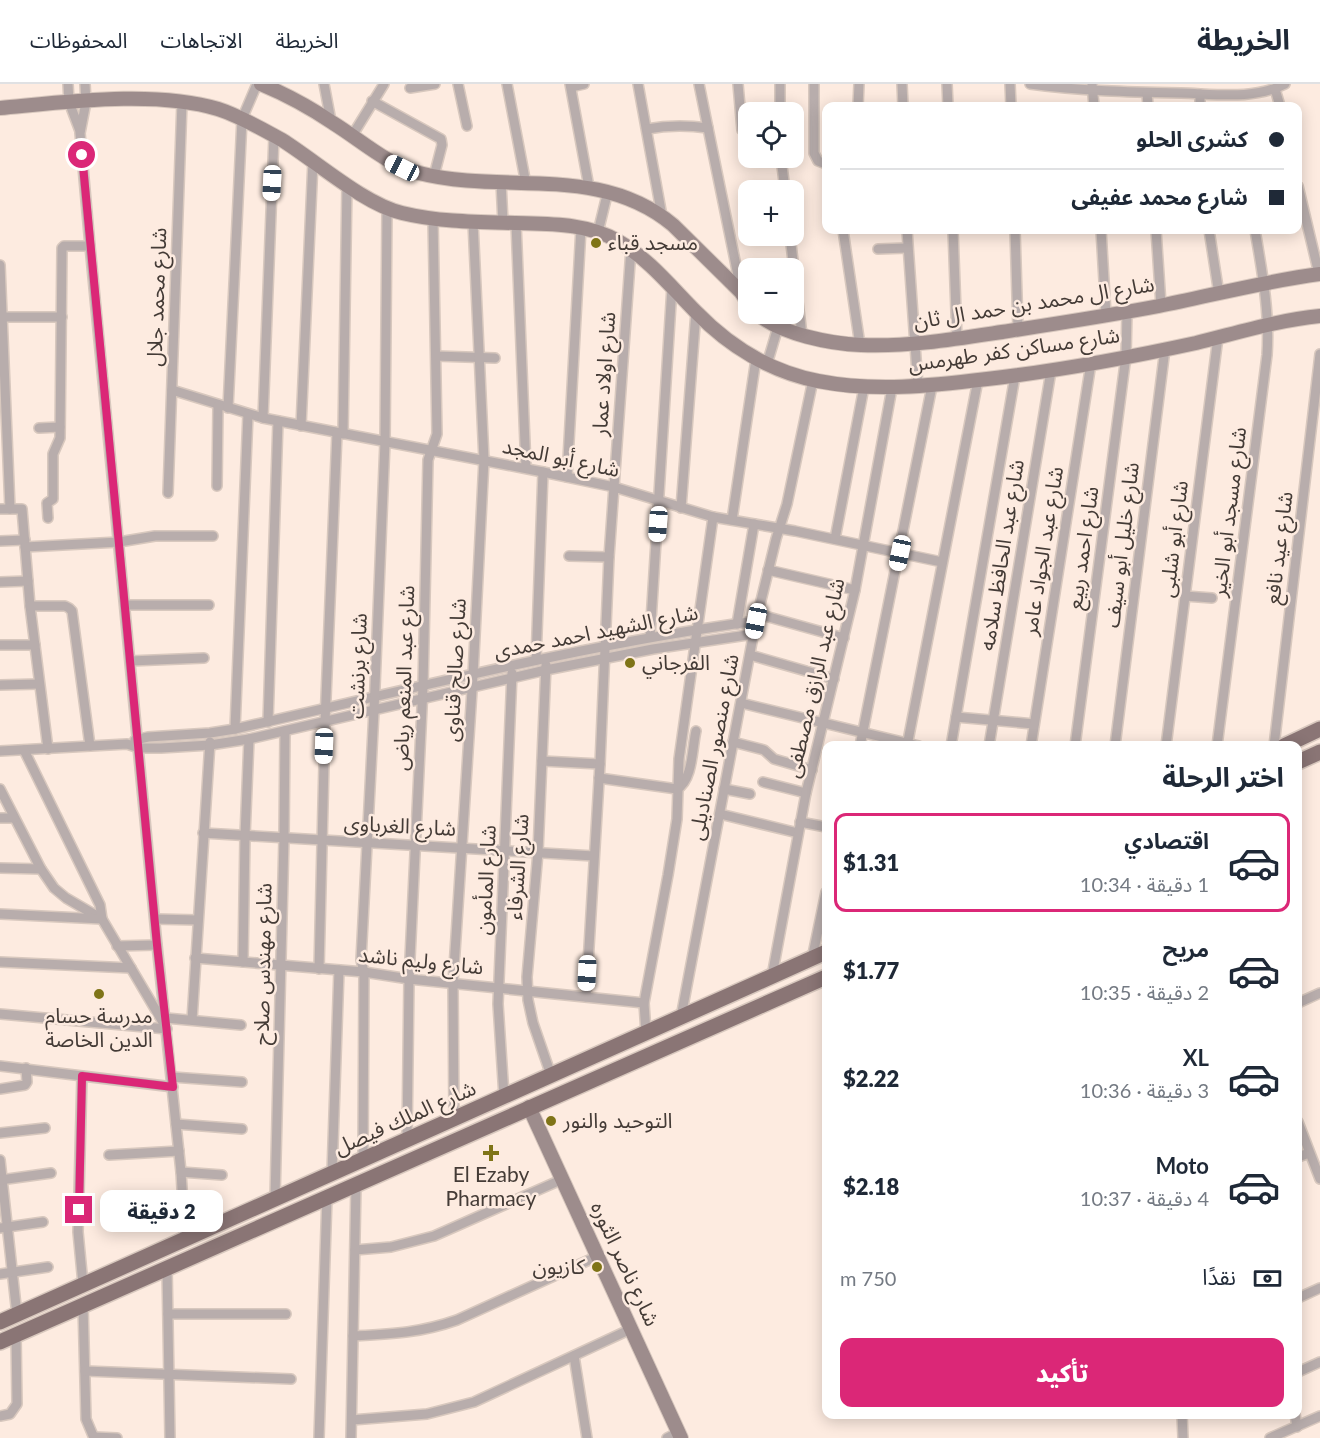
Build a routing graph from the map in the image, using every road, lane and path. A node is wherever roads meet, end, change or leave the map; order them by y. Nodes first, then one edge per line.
1 (68, 84) edge
2 (85, 84) edge
3 (324, 84) edge
4 (384, 84) edge
5 (435, 84) edge
6 (458, 84) edge
7 (507, 84) edge
8 (584, 84) edge
9 (638, 84) edge
10 (699, 84) edge
11 (738, 84) edge
12 (780, 84) edge
13 (814, 84) edge
14 (859, 84) edge
15 (902, 84) edge
16 (948, 84) edge
17 (1010, 84) edge
18 (1031, 84) edge
19 (1240, 84) edge
20 (264, 85) edge
21 (570, 85) edge
22 (1278, 86) edge
23 (1093, 87) edge
24 (410, 88) dead end
25 (1120, 88) edge
26 (1166, 89) edge
27 (1147, 93) junction
28 (1200, 94) junction
29 (1242, 95) junction
30 (372, 101) junction
31 (69, 102) junction
32 (86, 102) junction
33 (182, 102) junction
34 (740, 102) edge
35 (780, 102) edge
36 (858, 102) edge
37 (903, 102) edge
38 (948, 102) edge
39 (1011, 102) edge
40 (1094, 102) edge
41 (1148, 102) edge
42 (1200, 102) edge
43 (1280, 102) edge
44 (0, 108) edge
45 (242, 119) junction
46 (331, 121) junction
47 (467, 126) dead end
48 (708, 128) junction
49 (647, 129) junction
50 (80, 133) junction
51 (274, 136) junction
52 (352, 136) junction
53 (313, 161) junction
54 (822, 162) edge
55 (434, 176) junction
56 (501, 182) junction
57 (347, 184) junction
58 (526, 184) junction
59 (589, 187) junction
60 (608, 191) junction
61 (387, 209) junction
62 (1302, 209) edge
63 (662, 216) junction
64 (433, 219) junction
65 (473, 222) junction
66 (510, 223) junction
67 (581, 228) junction
68 (598, 232) junction
69 (844, 234) edge
70 (907, 234) edge
71 (953, 234) edge
72 (1015, 234) edge
73 (1101, 234) edge
74 (1156, 234) edge
75 (1210, 234) edge
76 (1256, 234) edge
77 (90, 246) junction
78 (791, 246) edge
79 (907, 248) junction
80 (631, 249) junction
81 (878, 249) dead end
82 (0, 265) edge
83 (738, 266) edge
84 (1319, 274) edge
85 (1265, 284) junction
86 (672, 287) junction
87 (738, 291) edge
88 (1219, 294) junction
89 (1161, 305) junction
90 (696, 312) junction
91 (1127, 312) junction
92 (1106, 315) junction
93 (1, 316) edge
94 (62, 316) junction
95 (1320, 316) edge
96 (773, 324) edge
97 (1268, 325) junction
98 (778, 327) junction
99 (1018, 329) junction
100 (802, 334) junction
101 (1218, 337) junction
102 (957, 339) junction
103 (915, 343) junction
104 (860, 345) junction
105 (1165, 349) junction
106 (1320, 354) edge
107 (436, 356) junction
108 (1126, 356) junction
109 (480, 357) junction
110 (495, 358) dead end
111 (761, 361) junction
112 (1091, 363) junction
113 (1051, 371) junction
114 (1015, 376) junction
115 (813, 380) junction
116 (978, 380) junction
117 (932, 386) junction
118 (864, 387) junction
119 (918, 387) junction
120 (892, 388) junction
121 (172, 390) junction
122 (223, 407) junction
123 (248, 414) junction
124 (263, 418) junction
125 (278, 421) junction
126 (301, 426) junction
127 (60, 427) junction
128 (39, 428) dead end
129 (340, 434) junction
130 (385, 442) junction
131 (430, 450) junction
132 (484, 460) junction
133 (526, 468) junction
134 (543, 472) junction
135 (567, 477) junction
136 (217, 486) dead end
137 (614, 487) junction
138 (168, 493) dead end
139 (659, 501) junction
140 (681, 508) junction
141 (5, 509) edge
142 (713, 516) junction
143 (48, 518) dead end
144 (732, 520) junction
145 (754, 524) junction
146 (780, 528) junction
147 (213, 536) dead end
148 (835, 539) junction
149 (0, 541) edge
150 (119, 542) junction
151 (25, 543) junction
152 (862, 545) junction
153 (900, 553) junction
154 (569, 556) dead end
155 (609, 557) junction
156 (942, 562) junction
157 (768, 570) junction
158 (28, 581) junction
159 (0, 582) edge
160 (855, 590) junction
161 (1185, 596) junction
162 (1212, 598) dead end
163 (125, 605) junction
164 (209, 605) dead end
165 (30, 606) junction
166 (757, 618) junction
167 (737, 624) junction
168 (697, 630) junction
169 (754, 634) junction
170 (650, 637) junction
171 (844, 638) junction
172 (695, 643) junction
173 (0, 645) edge
174 (35, 645) junction
175 (606, 646) junction
176 (750, 655) junction
177 (204, 657) dead end
178 (547, 658) junction
179 (605, 658) junction
180 (536, 660) junction
181 (130, 661) junction
182 (512, 665) junction
183 (546, 670) junction
184 (473, 675) junction
185 (512, 678) junction
186 (834, 679) junction
187 (39, 684) junction
188 (0, 685) edge
189 (423, 687) junction
190 (472, 688) junction
191 (374, 697) junction
192 (423, 699) junction
193 (741, 703) junction
194 (325, 709) junction
195 (374, 711) junction
196 (956, 717) junction
197 (993, 720) junction
198 (268, 722) junction
199 (324, 722) junction
200 (823, 723) junction
201 (1034, 724) junction
202 (235, 729) junction
203 (1320, 729) edge
204 (696, 730) dead end
205 (285, 731) junction
206 (862, 733) junction
207 (210, 734) junction
208 (249, 739) junction
209 (861, 741) edge
210 (895, 741) edge
211 (909, 741) edge
212 (952, 741) edge
213 (990, 741) edge
214 (1032, 741) edge
215 (1076, 741) edge
216 (1117, 741) edge
217 (1167, 741) edge
218 (1218, 741) edge
219 (1275, 741) edge
220 (1295, 741) edge
221 (733, 742) junction
222 (138, 743) junction
223 (210, 745) junction
224 (90, 746) junction
225 (48, 748) junction
226 (24, 750) junction
227 (0, 751) edge
228 (1320, 752) edge
229 (1302, 760) edge
230 (542, 761) junction
231 (600, 764) junction
232 (812, 770) junction
233 (599, 778) junction
234 (763, 782) dead end
235 (0, 789) edge
236 (677, 789) junction
237 (724, 789) junction
238 (806, 793) junction
239 (750, 794) dead end
240 (720, 814) junction
241 (0, 818) edge
242 (14, 818) junction
243 (800, 822) junction
244 (822, 826) edge
245 (203, 833) junction
246 (798, 833) junction
247 (245, 836) junction
248 (284, 838) junction
249 (321, 840) junction
250 (367, 842) junction
251 (415, 845) junction
252 (463, 848) junction
253 (506, 850) junction
254 (538, 852) junction
255 (594, 856) junction
256 (0, 868) edge
257 (41, 869) junction
258 (822, 911) edge
259 (0, 914) edge
260 (102, 919) junction
261 (154, 919) junction
262 (198, 921) junction
263 (157, 945) junction
264 (117, 946) junction
265 (822, 954) edge
266 (195, 958) junction
267 (812, 958) junction
268 (0, 962) edge
269 (243, 962) junction
270 (281, 966) junction
271 (131, 968) junction
272 (319, 969) junction
273 (339, 970) junction
274 (364, 972) junction
275 (772, 976) junction
276 (409, 979) junction
277 (822, 979) edge
278 (453, 983) junction
279 (499, 987) junction
280 (528, 990) junction
281 (741, 990) junction
282 (1320, 993) edge
283 (586, 997) junction
284 (1302, 1001) edge
285 (644, 1003) junction
286 (707, 1005) junction
287 (749, 1013) junction
288 (0, 1014) edge
289 (681, 1017) junction
290 (165, 1018) junction
291 (192, 1020) junction
292 (241, 1025) dead end
293 (713, 1028) junction
294 (167, 1029) junction
295 (646, 1033) junction
296 (0, 1066) edge
297 (26, 1068) junction
298 (82, 1076) junction
299 (551, 1076) junction
300 (171, 1077) junction
301 (242, 1082) dead end
302 (173, 1087) junction
303 (0, 1089) edge
304 (504, 1096) junction
305 (530, 1107) junction
306 (454, 1119) junction
307 (176, 1124) junction
308 (45, 1128) dead end
309 (242, 1129) dead end
310 (0, 1133) edge
311 (1302, 1133) edge
312 (406, 1140) junction
313 (179, 1151) junction
314 (1309, 1153) junction
315 (109, 1155) dead end
316 (1302, 1156) edge
317 (363, 1159) junction
318 (0, 1160) edge
319 (1320, 1161) edge
320 (181, 1172) junction
321 (51, 1173) dead end
322 (333, 1173) junction
323 (222, 1175) dead end
324 (1319, 1177) edge
325 (563, 1179) junction
326 (1, 1180) edge
327 (356, 1185) junction
328 (327, 1197) junction
329 (275, 1198) junction
330 (43, 1222) dead end
331 (3, 1227) edge
332 (185, 1238) junction
333 (355, 1250) junction
334 (598, 1256) junction
335 (48, 1267) dead end
336 (167, 1268) junction
337 (12, 1272) junction
338 (0, 1274) edge
339 (83, 1284) junction
340 (1320, 1288) edge
341 (1302, 1296) edge
342 (83, 1305) junction
343 (168, 1314) junction
344 (286, 1314) dead end
345 (17, 1315) junction
346 (0, 1322) edge
347 (631, 1329) junction
348 (16, 1335) junction
349 (353, 1336) junction
350 (0, 1342) edge
351 (574, 1356) junction
352 (1320, 1362) edge
353 (1302, 1370) edge
354 (85, 1371) junction
355 (169, 1374) junction
356 (291, 1379) dead end
357 (0, 1416) edge
358 (1320, 1416) edge
359 (1182, 1419) edge
360 (1296, 1419) edge
361 (352, 1420) junction
362 (1297, 1426) junction
363 (676, 1436) edge
364 (94, 1438) edge
365 (117, 1438) edge
366 (170, 1438) edge
367 (319, 1438) edge
368 (351, 1438) edge
369 (586, 1438) edge
370 (1183, 1438) edge
371 (1270, 1438) edge

1 - 31 street
2 - 32 street
3 - 46 street
4 - 30 street
5 - 24 street
6 - 47 street
7 - 58 street
8 - 21 street
9 - 49 street
10 - 48 street
11 - 34 street
12 - 35 street
13 - 54 street
14 - 36 street
15 - 37 street
16 - 38 street
17 - 39 street
18 - 23 street
19 - 29 street
20 - 45 street
20 - 46 street
21 - 59 street
22 - 29 street
22 - 43 street
23 - 25 street
23 - 40 street
25 - 27 street
26 - 27 street
26 - 28 street
27 - 41 street
28 - 29 street
28 - 42 street
30 - 52 street
30 - 55 street
31 - 32 street, شارع مساكن كفر طهرمس
31 - 44 street, شارع مساكن كفر طهرمس
31 - 50 street
32 - 33 street, شارع مساكن كفر طهرمس
32 - 50 street
33 - 45 street, شارع مساكن كفر طهرمس
33 - 121 street, شارع محمد جلال
45 - 51 street, شارع مساكن كفر طهرمس
45 - 122 street
46 - 52 street
48 - 49 street
48 - 83 street
49 - 63 street
50 - 77 street
51 - 53 street, شارع مساكن كفر طهرمس
51 - 124 street
52 - 55 street
53 - 57 street, شارع مساكن كفر طهرمس
53 - 126 street
55 - 56 street
56 - 58 street
56 - 66 street
57 - 61 street, شارع مساكن كفر طهرمس
57 - 129 street
58 - 59 street
59 - 60 street
60 - 63 street
60 - 68 street
61 - 64 street, شارع مساكن كفر طهرمس
61 - 130 street, شارع برنشت
62 - 84 street
63 - 87 street
64 - 65 street, شارع مساكن كفر طهرمس
64 - 107 street, شارع عبد المنعم رياض
65 - 66 street, شارع مساكن كفر طهرمس
65 - 109 street, شارع صالح قناوى
66 - 67 street, شارع مساكن كفر طهرمس
66 - 133 street
67 - 68 street, شارع مساكن كفر طهرمس
67 - 135 street
68 - 80 street, شارع مساكن كفر طهرمس
69 - 104 street
70 - 79 street
71 - 102 street
72 - 99 street
73 - 92 street
74 - 89 street
75 - 88 street
76 - 85 street, شارع مسجد أبو الخير
77 - 94 street
77 - 150 street
78 - 100 street
79 - 81 street
79 - 103 street
80 - 86 street, شارع مساكن كفر طهرمس
80 - 137 street, شارع اولاد عمار
82 - 93 street
84 - 85 street, شارع ال محمد بن حمد ال ثان
85 - 88 street, شارع ال محمد بن حمد ال ثان
85 - 97 street, شارع مسجد أبو الخير
86 - 90 street, شارع مساكن كفر طهرمس
86 - 139 street
88 - 89 street, شارع ال محمد بن حمد ال ثان
89 - 91 street, شارع ال محمد بن حمد ال ثان
90 - 111 street, شارع مساكن كفر طهرمس
90 - 140 street
91 - 92 street, شارع ال محمد بن حمد ال ثان
91 - 108 street, شارع احمد ربيع
92 - 99 street, شارع ال محمد بن حمد ال ثان
93 - 94 street
93 - 141 street
94 - 127 street
95 - 97 street, شارع مساكن كفر طهرمس
96 - 98 street, شارع ال محمد بن حمد ال ثان
97 - 101 street, شارع مساكن كفر طهرمس
97 - 218 street, شارع مسجد أبو الخير
98 - 100 street, شارع ال محمد بن حمد ال ثان
98 - 111 street
99 - 102 street, شارع ال محمد بن حمد ال ثان
100 - 104 street, شارع ال محمد بن حمد ال ثان
101 - 105 street, شارع مساكن كفر طهرمس
101 - 161 street, شارع أبو شلبى
102 - 103 street, شارع ال محمد بن حمد ال ثان
103 - 104 street, شارع ال محمد بن حمد ال ثان
103 - 119 street
105 - 108 street, شارع مساكن كفر طهرمس
105 - 216 street, شارع خليل أبو سيف
106 - 219 street, شارع عيد نافع
107 - 109 street
107 - 131 street, شارع عبد المنعم رياض
108 - 112 street, شارع مساكن كفر طهرمس
108 - 215 street, شارع احمد ربيع
109 - 110 street
109 - 132 street, شارع صالح قناوى
111 - 115 street, شارع مساكن كفر طهرمس
111 - 144 street
112 - 113 street, شارع مساكن كفر طهرمس
112 - 201 street, شارع عبد الجواد عامر
113 - 114 street, شارع مساكن كفر طهرمس
113 - 197 street, شارع عبد الحافظ سلامه
114 - 116 street, شارع مساكن كفر طهرمس
114 - 196 street
115 - 118 street, شارع مساكن كفر طهرمس
115 - 146 street, شارع منصور الصناديلى
116 - 117 street, شارع مساكن كفر طهرمس
116 - 156 street
117 - 119 street, شارع مساكن كفر طهرمس
117 - 153 street
118 - 120 street, شارع مساكن كفر طهرمس
118 - 148 street
119 - 120 street, شارع مساكن كفر طهرمس
120 - 152 street, شارع عبد الرازق مصطفى
121 - 122 street, شارع أبو المجد
121 - 138 street, شارع محمد جلال
122 - 123 street, شارع أبو المجد
122 - 136 street
123 - 124 street, شارع أبو المجد
123 - 202 street
124 - 125 street, شارع أبو المجد
125 - 126 street, شارع أبو المجد
125 - 198 street
126 - 129 street, شارع أبو المجد
127 - 128 street
127 - 143 street
129 - 130 street, شارع أبو المجد
129 - 194 street
130 - 131 street, شارع أبو المجد
130 - 191 street, شارع برنشت
131 - 132 street, شارع أبو المجد
131 - 189 street, شارع عبد المنعم رياض
132 - 133 street, شارع أبو المجد
132 - 184 street, شارع صالح قناوى
133 - 134 street, شارع أبو المجد
134 - 135 street, شارع أبو المجد
134 - 180 street
135 - 137 street, شارع أبو المجد
137 - 139 street, شارع أبو المجد
137 - 155 street, شارع اولاد عمار
139 - 140 street, شارع أبو المجد
139 - 170 street
140 - 142 street, شارع أبو المجد
141 - 151 street
142 - 144 street, شارع أبو المجد
142 - 168 street
144 - 145 street, شارع أبو المجد
145 - 146 street, شارع أبو المجد
145 - 167 street
146 - 148 street, شارع أبو المجد
146 - 157 street, شارع منصور الصناديلى
147 - 150 street
148 - 152 street, شارع أبو المجد
149 - 151 street
150 - 151 street
150 - 163 street
151 - 158 street
152 - 153 street, شارع أبو المجد
152 - 160 street, شارع عبد الرازق مصطفى
153 - 156 street, شارع أبو المجد
153 - 206 street
154 - 155 street
155 - 175 street, شارع اولاد عمار
156 - 211 street
157 - 160 street
157 - 166 street, شارع منصور الصناديلى
158 - 159 street
158 - 165 street
160 - 171 street, شارع عبد الرازق مصطفى
161 - 162 street
161 - 217 street, شارع أبو شلبى
163 - 164 street
163 - 181 street
165 - 174 street
165 - 224 street
166 - 167 street, شارع الشهيد احمد حمدى
166 - 169 street, شارع منصور الصناديلى
166 - 171 street
167 - 168 street, شارع الشهيد احمد حمدى
168 - 170 street, شارع الشهيد احمد حمدى
168 - 172 street
169 - 172 street, شارع الشهيد احمد حمدى
169 - 176 street, شارع منصور الصناديلى
170 - 175 street, شارع الشهيد احمد حمدى
171 - 186 street, شارع عبد الرازق مصطفى
172 - 179 street, شارع الشهيد احمد حمدى
172 - 236 street
173 - 174 street
174 - 187 street
175 - 178 street, شارع الشهيد احمد حمدى
175 - 179 street, شارع اولاد عمار
176 - 186 street
176 - 193 street, شارع منصور الصناديلى
177 - 181 street
178 - 180 street, شارع الشهيد احمد حمدى
178 - 183 street, شارع الشرفاء
179 - 183 street, شارع الشهيد احمد حمدى
179 - 231 street, شارع اولاد عمار
180 - 182 street, شارع الشهيد احمد حمدى
181 - 222 street
182 - 184 street, شارع الشهيد احمد حمدى
182 - 185 street, شارع المأمون
183 - 185 street, شارع الشهيد احمد حمدى
183 - 230 street, شارع الشرفاء
184 - 189 street, شارع الشهيد احمد حمدى
184 - 190 street, شارع صالح قناوى
185 - 190 street, شارع الشهيد احمد حمدى
185 - 253 street, شارع المأمون
186 - 200 street, شارع عبد الرازق مصطفى
187 - 188 street
187 - 225 street
189 - 191 street, شارع الشهيد احمد حمدى
189 - 192 street, شارع عبد المنعم رياض
190 - 192 street, شارع الشهيد احمد حمدى
190 - 252 street, شارع صالح قناوى
191 - 194 street, شارع الشهيد احمد حمدى
191 - 195 street, شارع برنشت
192 - 195 street, شارع الشهيد احمد حمدى
192 - 251 street, شارع عبد المنعم رياض
193 - 200 street
193 - 221 street, شارع منصور الصناديلى
194 - 198 street, شارع الشهيد احمد حمدى
194 - 199 street
195 - 199 street, شارع الشهيد احمد حمدى
195 - 250 street, شارع برنشت
196 - 197 street
196 - 212 street
197 - 201 street
197 - 213 street, شارع عبد الحافظ سلامه
198 - 202 street, شارع الشهيد احمد حمدى
199 - 205 street, شارع الشهيد احمد حمدى
199 - 249 street
200 - 206 street
200 - 232 street, شارع عبد الرازق مصطفى
201 - 214 street, شارع عبد الجواد عامر
202 - 207 street, شارع الشهيد احمد حمدى
203 - 220 main road
204 - 236 street
205 - 208 street, شارع الشهيد احمد حمدى
205 - 248 street, شارع مهندس صلاح
206 - 209 street
206 - 210 street
207 - 222 street, شارع الشهيد احمد حمدى
207 - 223 street
208 - 223 street, شارع الشهيد احمد حمدى
208 - 247 street
221 - 232 street
221 - 237 street, شارع منصور الصناديلى
222 - 223 street, شارع الشهيد احمد حمدى
222 - 224 street, شارع الشهيد احمد حمدى
222 - 261 street
223 - 245 street
224 - 225 street, شارع الشهيد احمد حمدى
225 - 226 street, شارع الشهيد احمد حمدى
226 - 227 street, شارع الشهيد احمد حمدى
226 - 260 street
228 - 229 main road
230 - 231 street
230 - 254 street, شارع الشرفاء
231 - 233 street, شارع اولاد عمار
232 - 238 street, شارع عبد الرازق مصطفى
233 - 236 street
233 - 255 street, شارع اولاد عمار
234 - 238 street
235 - 242 street
236 - 285 street
237 - 239 street
237 - 240 street, شارع منصور الصناديلى
238 - 243 street, شارع عبد الرازق مصطفى
240 - 246 street
240 - 289 street, شارع منصور الصناديلى
241 - 242 street
242 - 257 street
243 - 244 street
243 - 246 street, شارع عبد الرازق مصطفى
245 - 247 street, شارع الغرباوى
245 - 262 street
246 - 275 street, شارع عبد الرازق مصطفى
247 - 248 street, شارع الغرباوى
247 - 269 street
248 - 249 street, شارع الغرباوى
248 - 270 street, شارع مهندس صلاح
249 - 250 street, شارع الغرباوى
249 - 272 street
250 - 251 street, شارع الغرباوى
250 - 274 street, شارع برنشت
251 - 252 street, شارع الغرباوى
251 - 276 street, شارع عبد المنعم رياض
252 - 253 street, شارع الغرباوى
252 - 278 street, شارع صالح قناوى
253 - 254 street, شارع الغرباوى
253 - 279 street, شارع المأمون
254 - 255 street, شارع الغرباوى
254 - 280 street, شارع الشرفاء
255 - 283 street, شارع اولاد عمار
256 - 257 street
257 - 260 street
258 - 267 street
259 - 260 street
260 - 264 street
261 - 262 street
261 - 263 street
262 - 266 street
263 - 264 street
263 - 290 street
264 - 271 street
265 - 267 main road, شارع الملك فيصل
266 - 269 street, شارع وليم ناشد
266 - 291 street
267 - 275 main road, شارع الملك فيصل
268 - 271 street
269 - 270 street, شارع وليم ناشد
270 - 272 street, شارع وليم ناشد
270 - 329 street, شارع مهندس صلاح
271 - 294 street
272 - 273 street, شارع وليم ناشد
273 - 274 street, شارع وليم ناشد
273 - 322 street
274 - 276 street, شارع وليم ناشد
274 - 317 street, شارع برنشت
275 - 281 main road, شارع الملك فيصل
276 - 278 street, شارع وليم ناشد
276 - 312 street, شارع عبد المنعم رياض
277 - 287 main road, شارع الملك فيصل
278 - 279 street, شارع وليم ناشد
278 - 306 street, شارع صالح قناوى
279 - 280 street, شارع وليم ناشد
279 - 304 street, شارع المأمون
280 - 283 street, شارع وليم ناشد
280 - 299 street, شارع الشرفاء
281 - 286 main road, شارع الملك فيصل
281 - 287 main road
282 - 284 street
283 - 285 street, شارع وليم ناشد
285 - 295 street
286 - 289 main road, شارع الملك فيصل
286 - 293 main road
287 - 293 main road, شارع الملك فيصل
288 - 294 street
289 - 295 main road, شارع الملك فيصل
290 - 291 street
290 - 294 street
291 - 292 street
293 - 305 main road, شارع الملك فيصل
294 - 300 street
295 - 299 main road, شارع الملك فيصل
296 - 297 street
297 - 298 street
297 - 303 street
298 - 302 street
298 - 339 street
299 - 304 main road, شارع الملك فيصل
300 - 301 street
300 - 302 street
302 - 307 street
304 - 306 main road, شارع الملك فيصل
305 - 325 street, شارع ناصر الثوره
305 - 327 main road, شارع الملك فيصل
306 - 312 main road, شارع الملك فيصل
307 - 309 street
307 - 313 street
308 - 310 street
311 - 314 street
312 - 317 main road, شارع الملك فيصل
313 - 315 street
313 - 320 street
314 - 316 street
314 - 324 street
317 - 322 main road, شارع الملك فيصل
318 - 326 street
319 - 324 street
320 - 323 street
320 - 332 street
321 - 326 street
322 - 329 main road, شارع الملك فيصل
325 - 333 street
325 - 334 street, شارع ناصر الثوره
326 - 331 street
327 - 328 main road, شارع الملك فيصل
327 - 333 street
328 - 336 main road, شارع الملك فيصل
328 - 367 street
329 - 332 main road, شارع الملك فيصل
330 - 331 street
331 - 337 street
332 - 339 main road, شارع الملك فيصل
333 - 349 street
334 - 347 street, شارع ناصر الثوره
334 - 349 street
335 - 337 street
336 - 342 main road, شارع الملك فيصل
336 - 343 street
337 - 338 street
337 - 345 street
339 - 345 main road, شارع الملك فيصل
340 - 341 street
342 - 348 main road, شارع الملك فيصل
342 - 354 street
343 - 344 street
343 - 355 street
345 - 346 main road, شارع الملك فيصل
347 - 351 street
347 - 363 street, شارع ناصر الثوره
348 - 350 main road, شارع الملك فيصل
348 - 357 street
349 - 361 street
351 - 361 street
351 - 369 street
352 - 353 street
354 - 355 street
354 - 364 street
355 - 356 street
355 - 366 street
358 - 362 street
359 - 370 street
360 - 362 street
361 - 368 street
362 - 371 street
364 - 365 street

